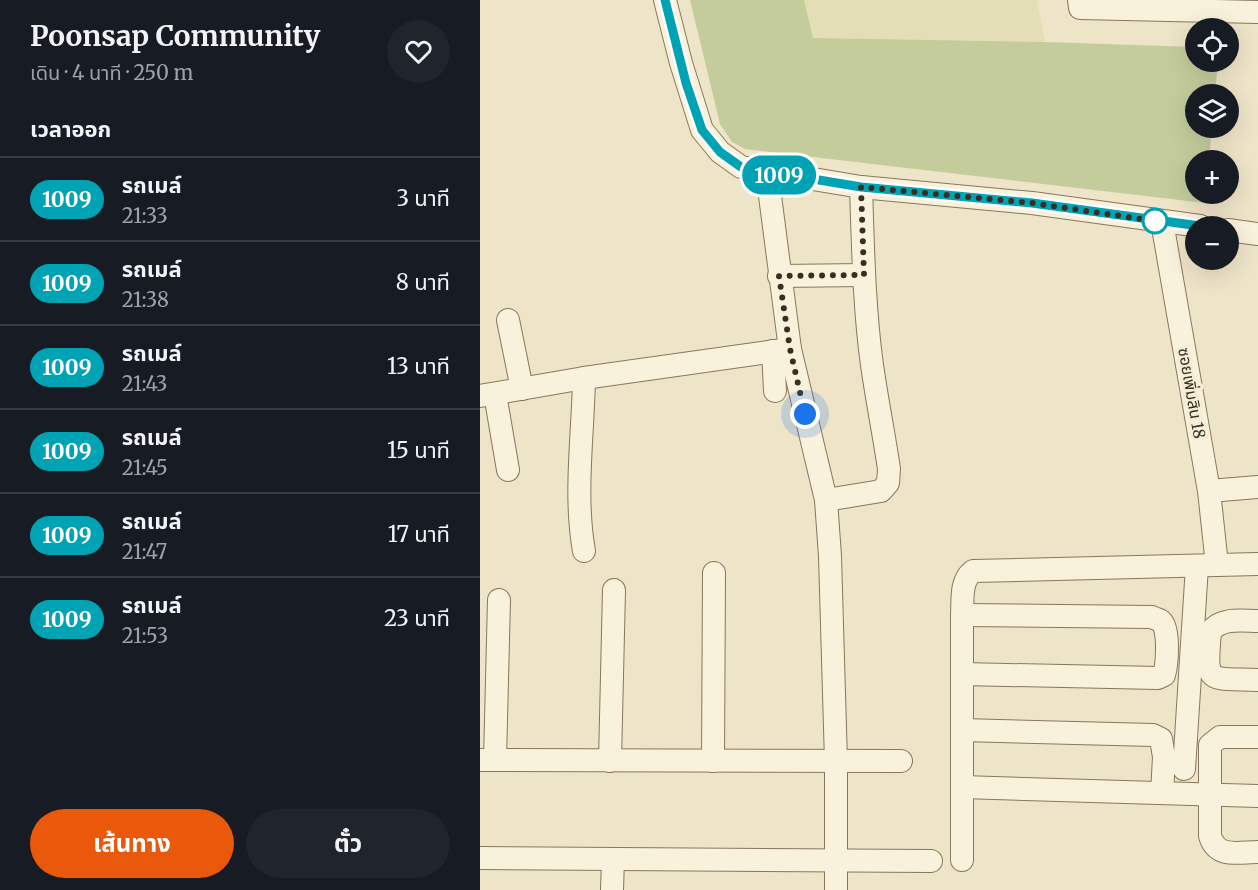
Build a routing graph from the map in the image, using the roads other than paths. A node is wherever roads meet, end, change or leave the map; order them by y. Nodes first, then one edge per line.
1 (665, 0) edge
2 (1079, 0) edge
3 (1258, 12) edge
4 (767, 173) junction
5 (861, 187) junction
6 (1162, 222) junction
7 (1185, 224) edge
8 (1239, 231) edge
9 (1258, 234) edge
10 (864, 275) junction
11 (779, 276) junction
12 (508, 320) dead end
13 (782, 350) junction
14 (584, 378) junction
15 (522, 389) junction
16 (775, 391) dead end
17 (487, 395) edge
18 (508, 470) dead end
19 (1258, 487) edge
20 (1209, 491) junction
21 (825, 500) junction
22 (584, 551) dead end
23 (1258, 564) edge
24 (1203, 572) junction
25 (714, 573) dead end
26 (614, 590) dead end
27 (499, 600) dead end
28 (962, 615) junction
29 (1258, 621) edge
30 (1165, 628) junction
31 (1201, 631) junction
32 (962, 674) junction
33 (1258, 680) edge
34 (962, 730) junction
35 (1258, 737) edge
36 (488, 760) edge
37 (610, 761) junction
38 (713, 761) junction
39 (901, 761) dead end
40 (836, 762) junction
41 (1184, 769) dead end
42 (962, 787) junction
43 (1162, 793) junction
44 (1210, 794) junction
45 (1258, 796) edge
46 (1258, 852) edge
47 (480, 858) edge
48 (613, 859) junction
49 (836, 860) junction
50 (962, 860) dead end
51 (931, 861) dead end
52 (612, 890) edge
53 (836, 890) edge

1 - 4 street
2 - 3 street
4 - 5 street
4 - 11 street
5 - 6 street
5 - 10 street
6 - 7 street
6 - 20 street, ซอยเพิ่มสิน 18
8 - 9 street
10 - 11 street
10 - 21 street
11 - 13 street
12 - 15 street
13 - 14 street
13 - 16 street
13 - 21 street
14 - 15 street
14 - 22 street
15 - 17 street
17 - 18 street
19 - 20 street
20 - 24 street, ซอยเพิ่มสิน 18
21 - 40 street
23 - 24 street
24 - 28 street
24 - 31 street, ซอยเพิ่มสิน 18
25 - 38 street
26 - 37 street
27 - 36 street
28 - 30 street
28 - 32 street
29 - 31 street
30 - 31 street
30 - 32 street
31 - 33 street
31 - 41 street
32 - 34 street
34 - 42 street
34 - 43 street
35 - 44 street
36 - 37 street
37 - 38 street
38 - 40 street
39 - 40 street
40 - 49 street
42 - 43 street
42 - 50 street
43 - 44 street
44 - 45 street
44 - 46 street
47 - 48 street
48 - 49 street
48 - 52 street
49 - 51 street
49 - 53 street

